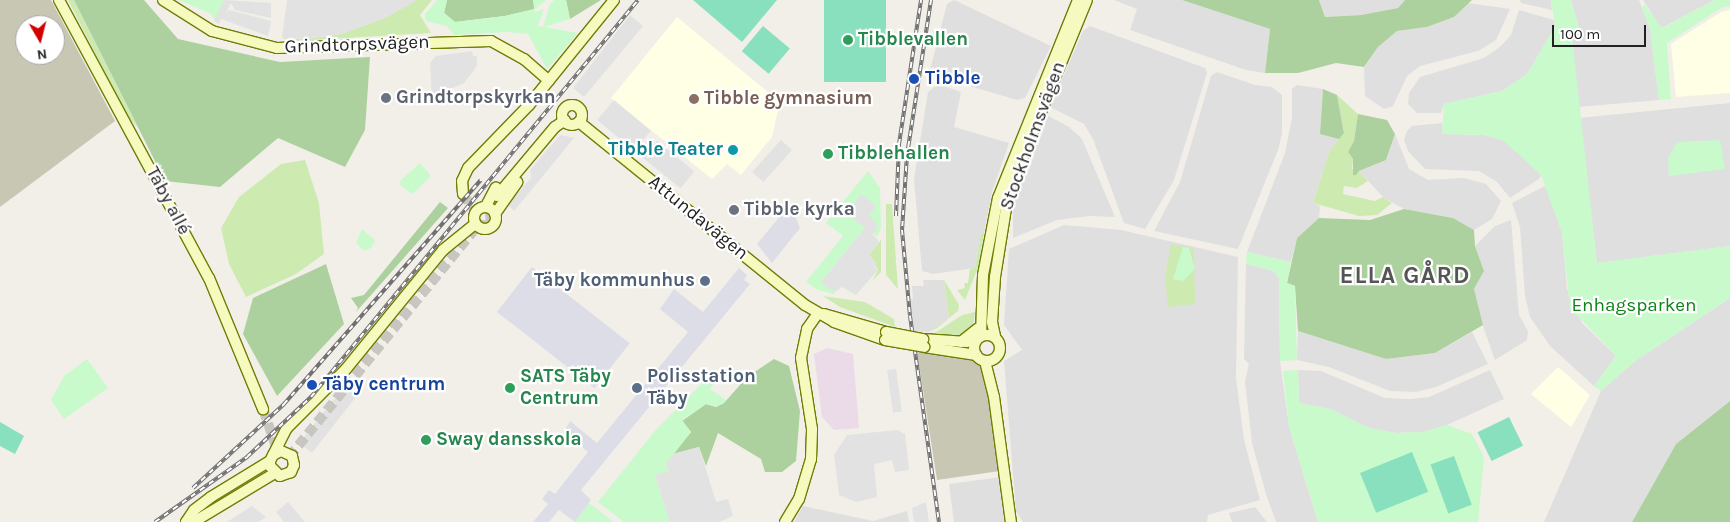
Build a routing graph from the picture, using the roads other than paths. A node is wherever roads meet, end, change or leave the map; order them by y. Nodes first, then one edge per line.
1 (59, 0) edge
2 (163, 0) edge
3 (614, 0) edge
4 (1078, 0) edge
5 (1087, 0) edge
6 (549, 81) junction
7 (565, 120) junction
8 (579, 122) junction
9 (546, 137) junction
10 (463, 194) tunnel mouth
11 (497, 196) dead end
12 (486, 206) junction
13 (496, 214) junction
14 (475, 224) junction
15 (982, 291) junction
16 (818, 313) junction
17 (995, 336) junction
18 (978, 338) junction
19 (961, 342) junction
20 (924, 343) junction
21 (985, 358) junction
22 (263, 409) tunnel mouth
23 (296, 422) junction
24 (286, 452) junction
25 (272, 458) junction
26 (275, 473) junction
27 (262, 476) dead end
28 (186, 522) edge
29 (785, 522) edge
30 (1011, 522) edge

1 - 22 street, Täby allé
2 - 6 street, Grindtorpsvägen
3 - 6 street
4 - 15 street, Stockholmsvägen
5 - 17 street, Stockholmsvägen
6 - 10 street
7 - 8 street
7 - 8 street
7 - 9 street
8 - 16 street, Attundavägen
9 - 11 street
9 - 12 street
9 - 13 street
12 - 13 street
12 - 14 street
13 - 14 street
14 - 23 street
15 - 18 street, Stockholmsvägen
15 - 19 street
16 - 20 street, Attundavägen, bridge
16 - 29 street
17 - 18 street, Attundavägen
17 - 21 street, Stockholmsvägen
18 - 19 street, Attundavägen
18 - 21 street, Stockholmsvägen
19 - 20 street, Attundavägen
20 - 21 street, Attundavägen
21 - 30 street
23 - 24 street
23 - 25 street
24 - 25 street
24 - 26 street
25 - 26 street
25 - 28 street
26 - 28 street
27 - 28 street

